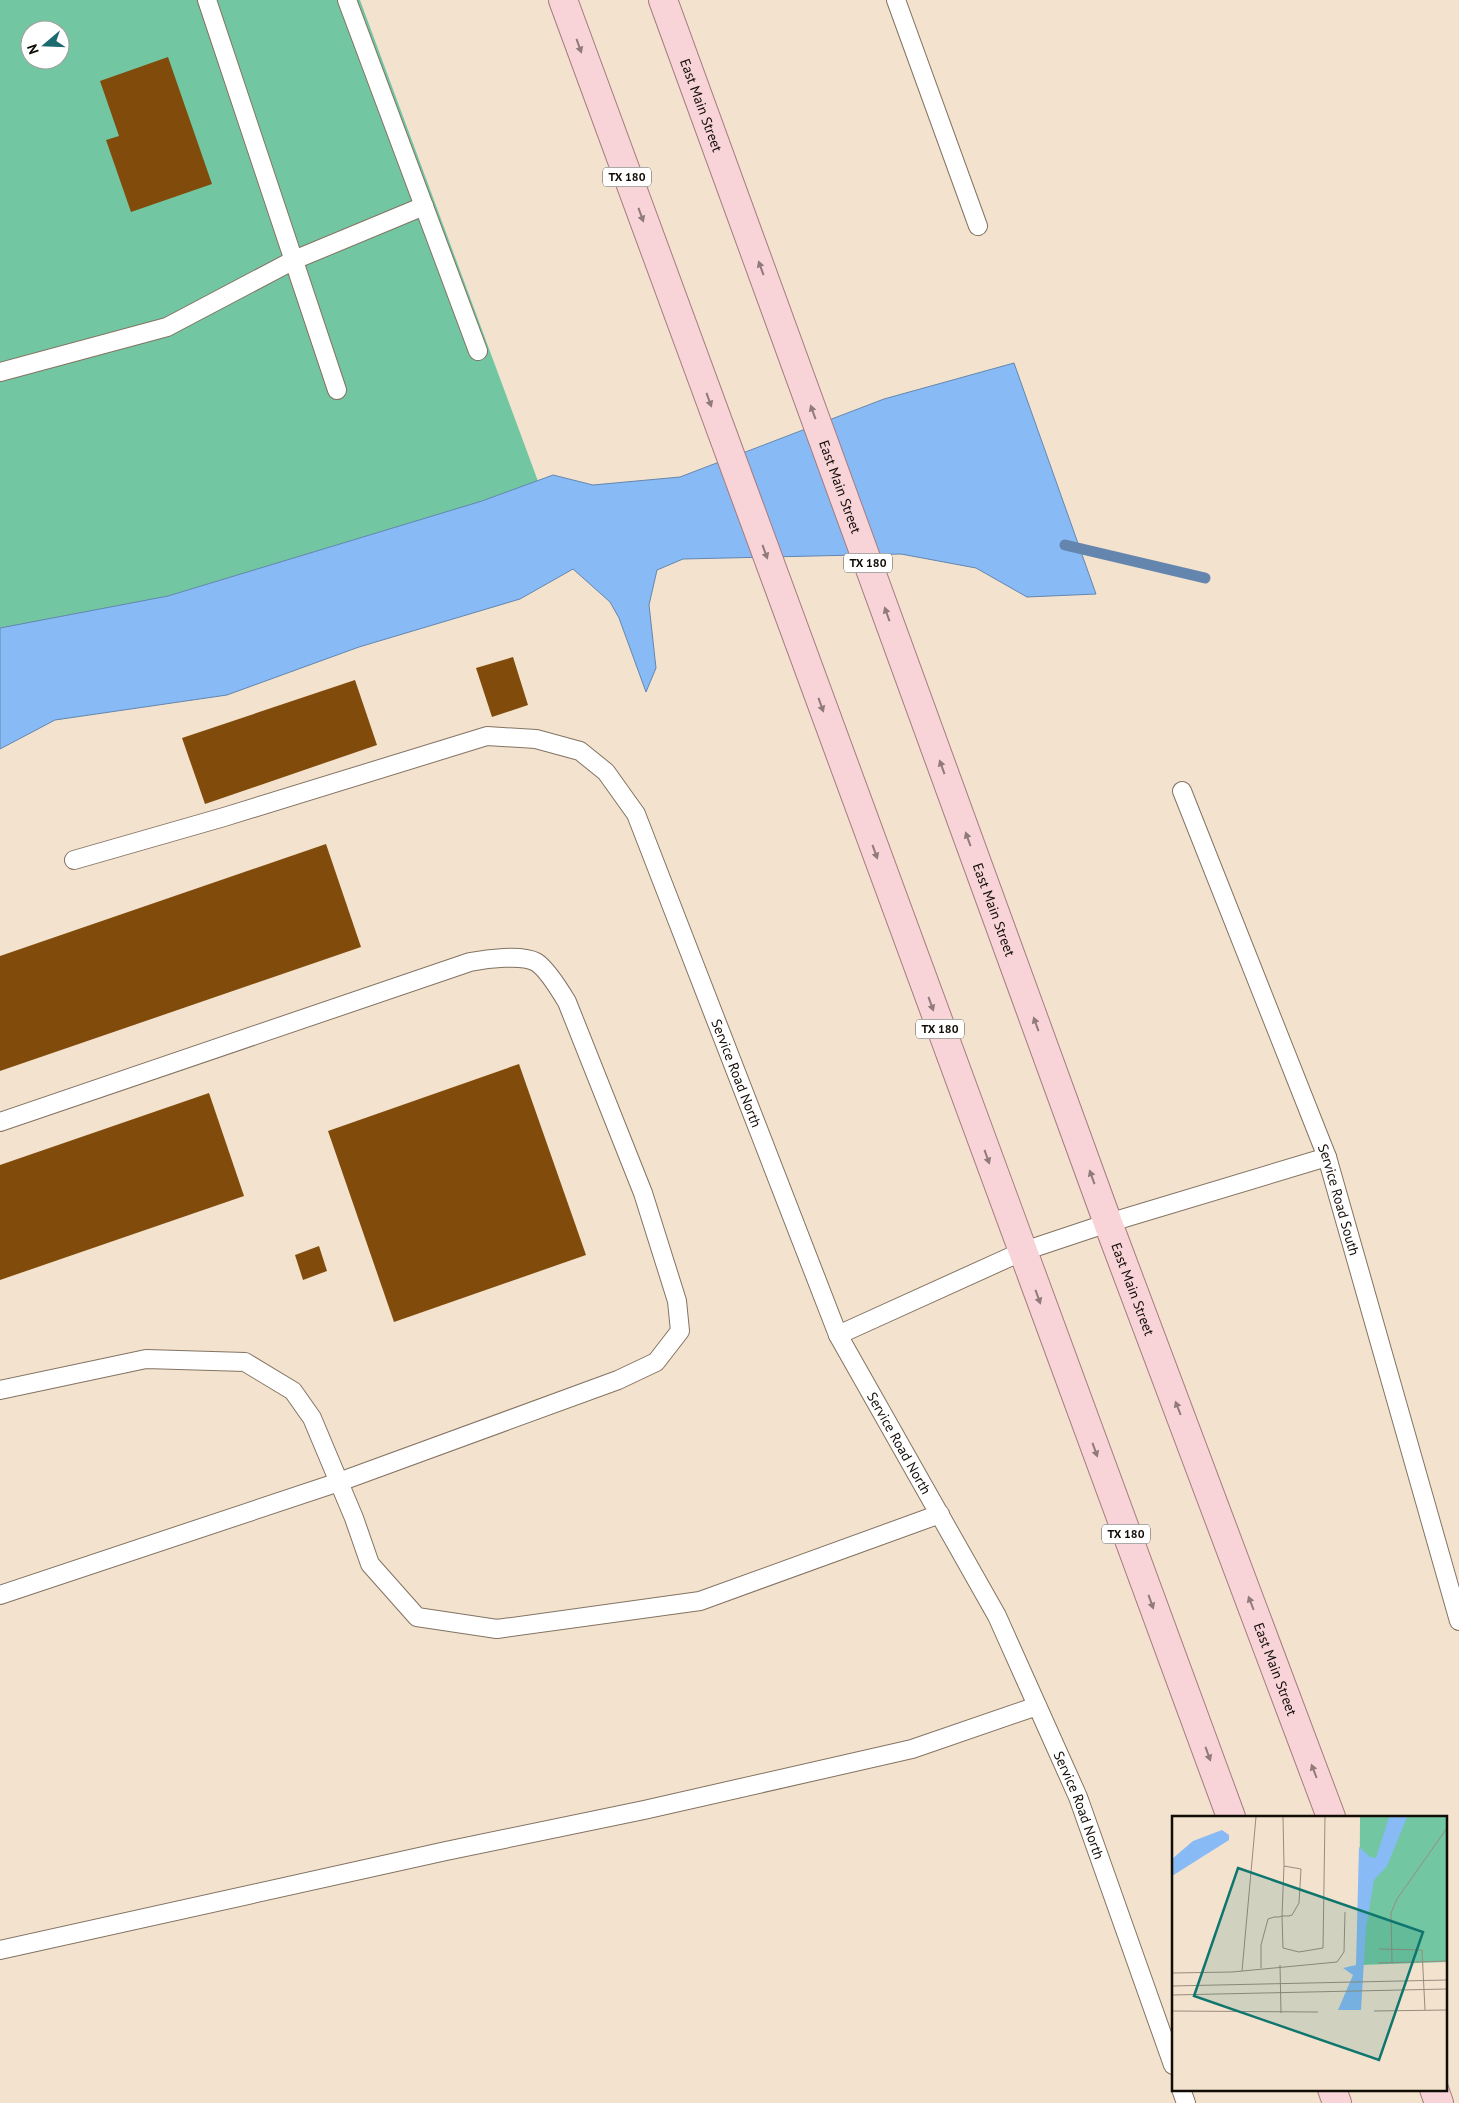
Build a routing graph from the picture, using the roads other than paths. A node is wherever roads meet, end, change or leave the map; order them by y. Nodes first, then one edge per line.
1 (207, 0) edge
2 (347, 0) edge
3 (562, 0) edge
4 (663, 0) edge
5 (896, 0) edge
6 (424, 206) junction
7 (978, 226) dead end
8 (294, 260) junction
9 (478, 351) dead end
10 (0, 372) edge
11 (337, 390) dead end
12 (1182, 791) dead end
13 (74, 860) dead end
14 (0, 1122) edge
15 (1327, 1157) junction
16 (1108, 1223) junction
17 (1022, 1252) junction
18 (838, 1334) junction
19 (0, 1390) edge
20 (339, 1482) junction
21 (940, 1514) junction
22 (0, 1596) edge
23 (1459, 1621) edge
24 (1037, 1706) junction
25 (1231, 1816) edge
26 (1331, 1816) edge
27 (0, 1950) edge
28 (1172, 2063) edge
29 (1181, 2090) edge
30 (1332, 2090) edge
31 (1434, 2090) edge
32 (1186, 2103) edge
33 (1337, 2103) edge
34 (1439, 2103) edge

1 - 8 lane
2 - 6 lane
3 -> 17 main road, TX 180
16 -> 4 main road, East Main Street / TX 180
5 - 7 lane
6 - 8 lane
6 - 9 lane
8 - 10 lane
8 - 11 lane
12 - 15 lane, Service Road South
13 - 18 lane, Service Road North
14 - 20 lane
15 - 16 lane
15 - 23 lane, Service Road South
16 - 17 lane
26 -> 16 main road, East Main Street / TX 180
17 - 18 lane
17 -> 25 main road, TX 180
18 - 21 lane, Service Road North
19 - 20 lane
20 - 21 lane
20 - 22 lane
21 - 24 lane, Service Road North
24 - 27 lane
24 - 28 lane, Service Road North
29 - 32 lane
30 - 33 main road
31 - 34 main road

